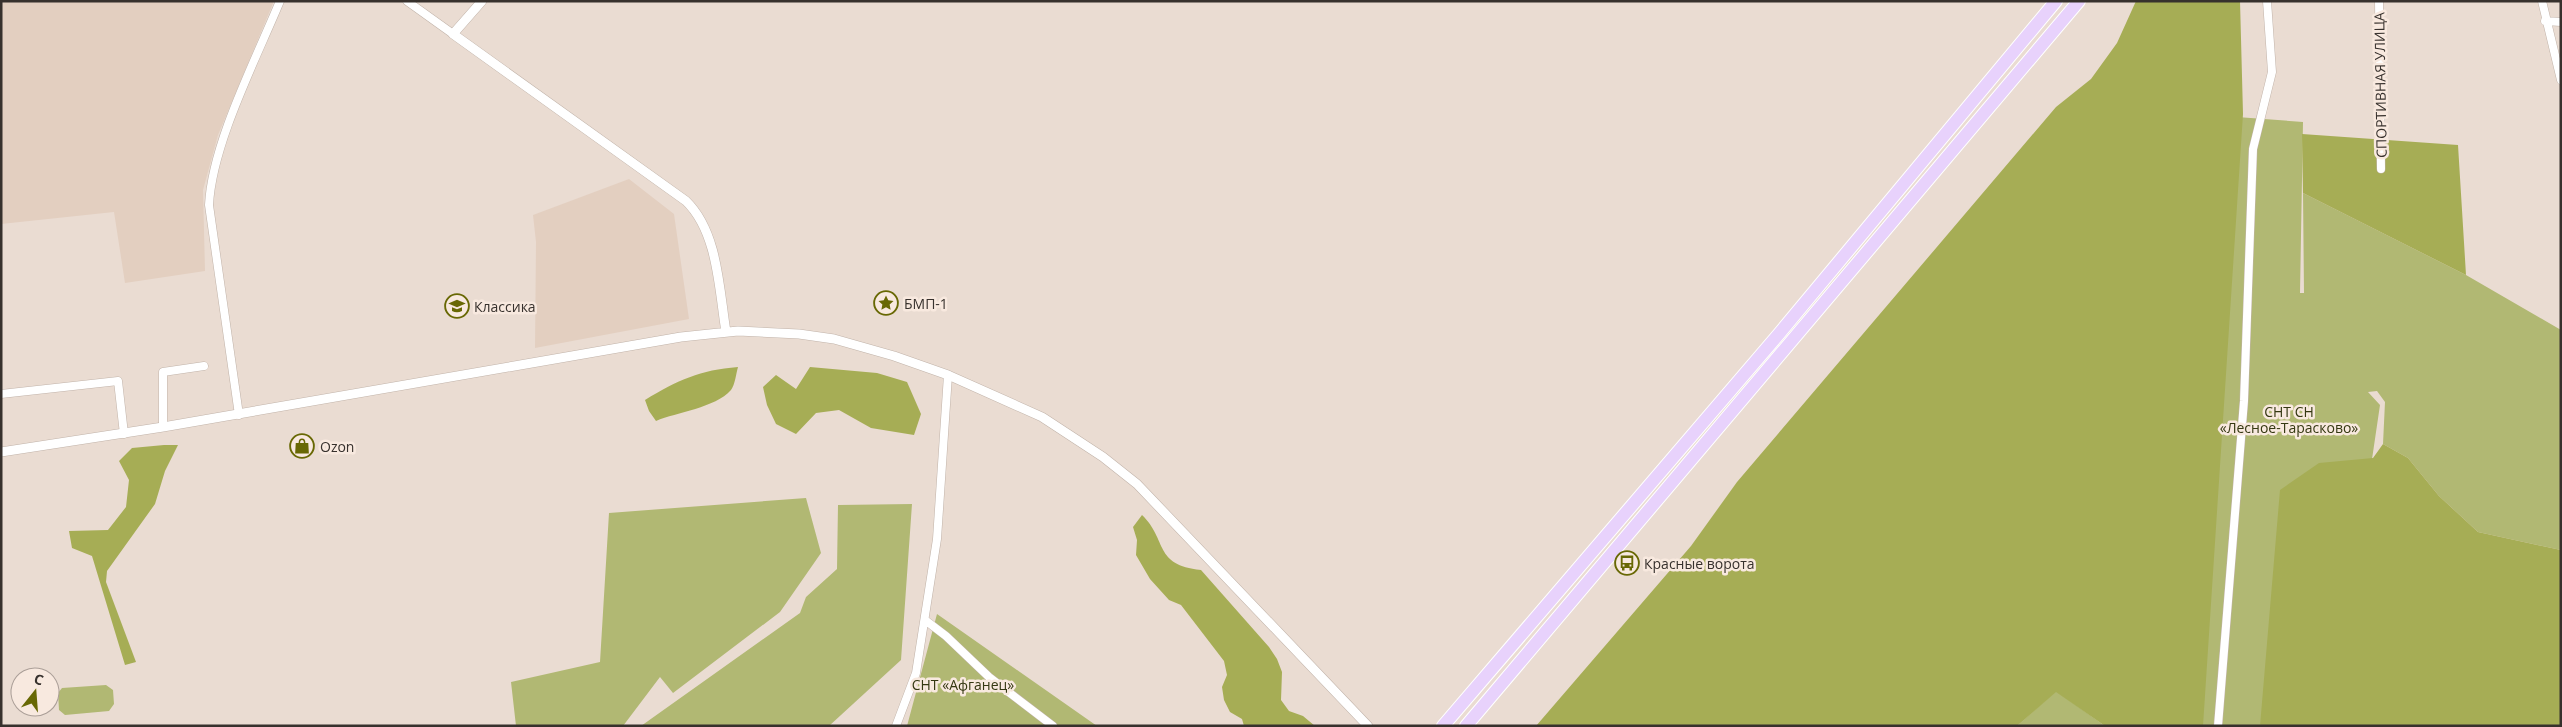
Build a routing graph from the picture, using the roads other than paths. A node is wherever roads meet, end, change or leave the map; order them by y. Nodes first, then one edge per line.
1 (280, 1) edge
2 (406, 1) edge
3 (482, 1) edge
4 (2056, 1) edge
5 (2079, 1) edge
6 (2267, 1) edge
7 (2379, 1) edge
8 (2542, 1) edge
9 (2545, 21) junction
10 (2561, 22) edge
11 (453, 34) junction
12 (2561, 80) edge
13 (2381, 169) dead end
14 (726, 332) junction
15 (204, 366) dead end
16 (948, 375) junction
17 (1, 394) edge
18 (239, 415) junction
19 (163, 428) junction
20 (124, 434) junction
21 (1, 452) edge
22 (925, 620) junction
23 (896, 726) edge
24 (1053, 726) edge
25 (1368, 726) edge
26 (1443, 726) edge
27 (1466, 726) edge
28 (2218, 726) edge

1 - 18 street
2 - 11 street
3 - 11 street
4 - 26 highway
5 - 27 highway
6 - 28 street
7 - 13 street, СПОРТИВНАЯ УЛИЦА
8 - 9 street
9 - 10 street
9 - 12 street
11 - 14 street
14 - 16 street
14 - 18 street
15 - 19 street
16 - 22 street
16 - 25 street
17 - 20 street
18 - 19 street
19 - 20 street
20 - 21 street
22 - 23 street
22 - 24 street

